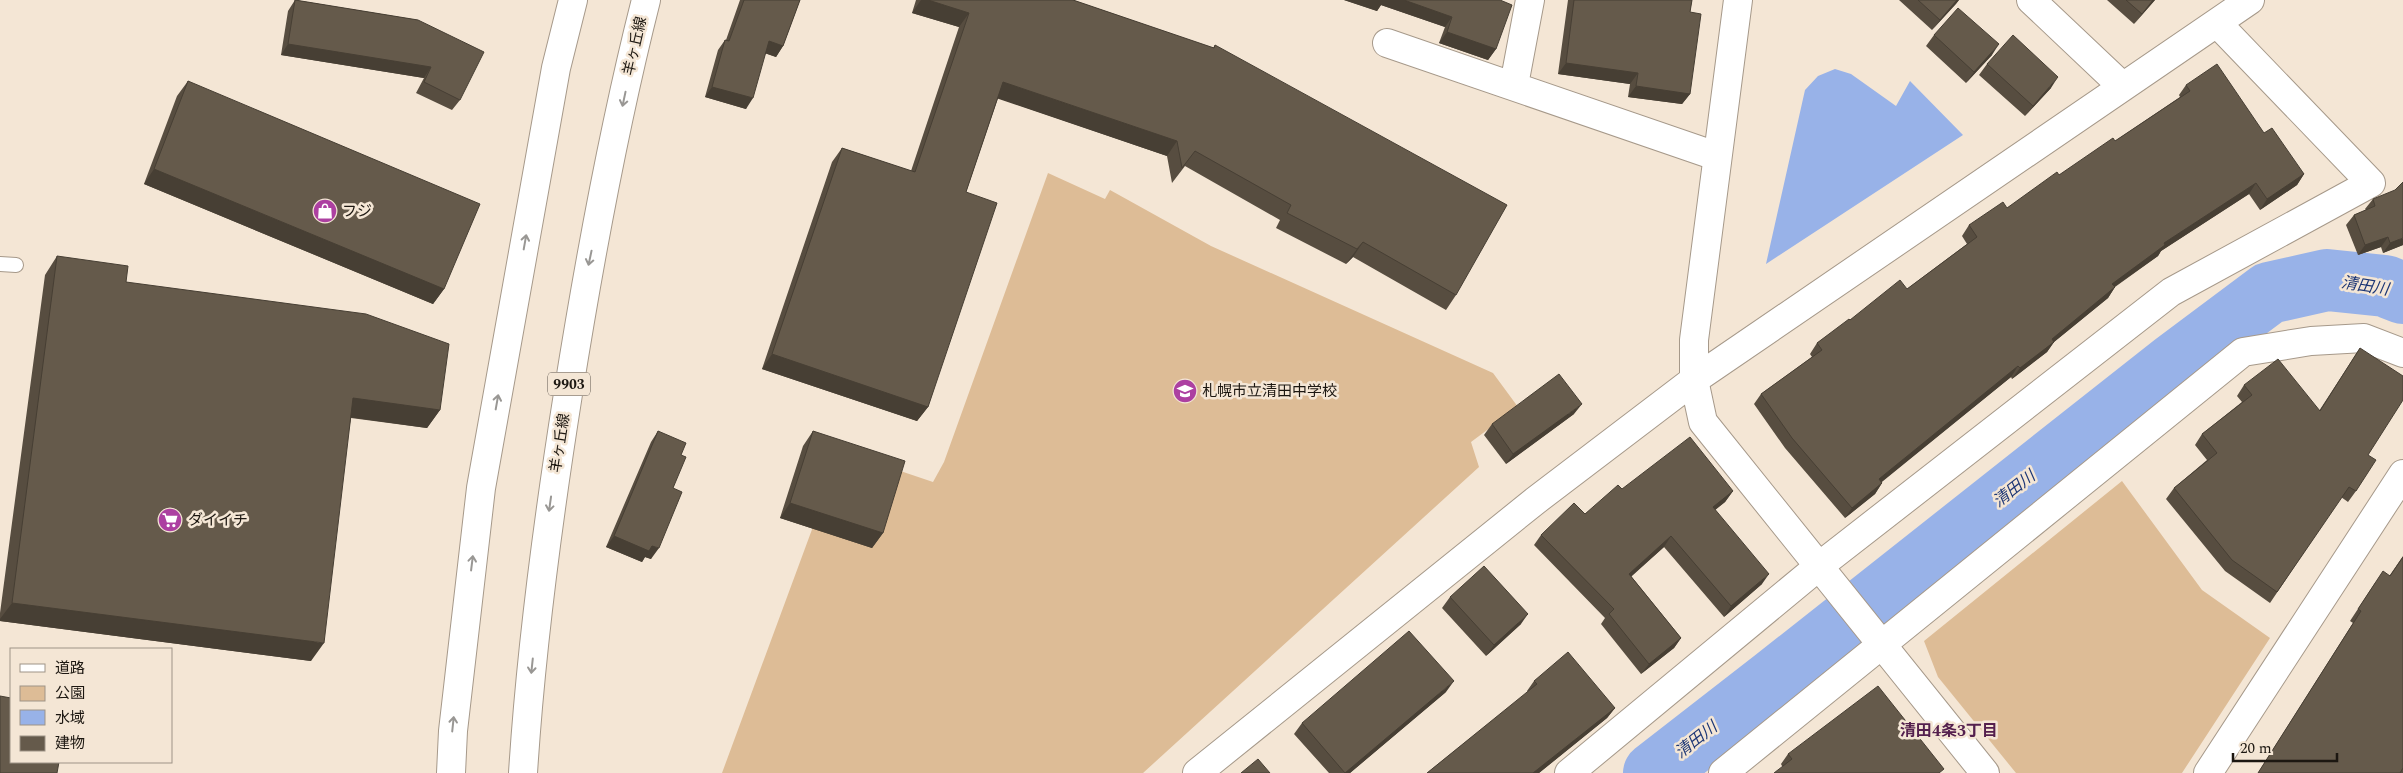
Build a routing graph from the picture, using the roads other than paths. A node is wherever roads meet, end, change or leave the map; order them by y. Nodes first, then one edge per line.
1 (573, 0) edge
2 (646, 0) edge
3 (1530, 0) edge
4 (1738, 0) edge
5 (2031, 0) edge
6 (2250, 0) edge
7 (2217, 23) junction
8 (1387, 43) dead end
9 (1514, 85) junction
10 (2123, 86) junction
11 (1716, 156) junction
12 (0, 264) edge
13 (16, 265) dead end
14 (2403, 354) edge
15 (1694, 380) junction
16 (2403, 474) edge
17 (1827, 577) junction
18 (1876, 638) junction
19 (451, 773) edge
20 (524, 773) edge
21 (1197, 773) edge
22 (1569, 773) edge
23 (1723, 773) edge
24 (1985, 773) edge
25 (2208, 773) edge

19 -> 1 street
2 -> 20 street, 羊ヶ丘線 / 9903
3 - 9 street
4 - 11 street
5 - 10 street
6 - 7 street
7 - 10 street
7 - 17 street
8 - 9 street
9 - 11 street
10 - 15 street
11 - 15 street
12 - 13 lane
14 - 18 street
15 - 17 street
15 - 21 street
16 - 25 street
17 - 18 street
17 - 22 street
18 - 23 street
18 - 24 street

